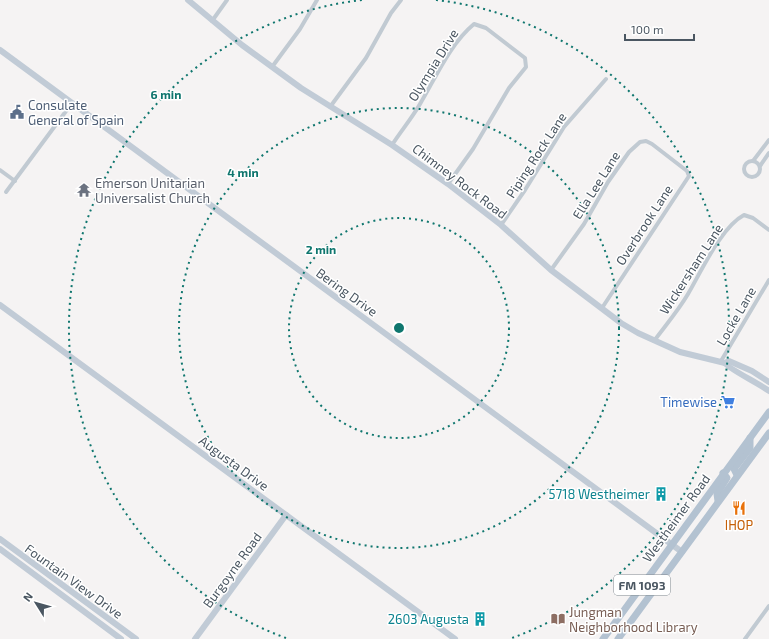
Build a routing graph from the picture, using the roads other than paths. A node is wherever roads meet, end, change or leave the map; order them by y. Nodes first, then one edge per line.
1 (188, 0) edge
2 (227, 0) edge
3 (317, 0) edge
4 (401, 0) edge
5 (212, 21) junction
6 (0, 50) edge
7 (272, 67) junction
8 (606, 79) dead end
9 (72, 103) junction
10 (330, 107) junction
11 (769, 140) edge
12 (392, 145) junction
13 (769, 153) edge
14 (670, 158) joint
15 (753, 161) junction
16 (760, 166) junction
17 (0, 170) edge
18 (14, 181) junction
19 (448, 184) junction
20 (6, 192) dead end
21 (501, 225) junction
22 (769, 230) edge
23 (551, 270) junction
24 (769, 280) edge
25 (0, 305) edge
26 (602, 308) junction
27 (654, 341) junction
28 (723, 362) junction
29 (750, 374) junction
30 (769, 382) edge
31 (769, 391) edge
32 (769, 412) edge
33 (769, 433) edge
34 (750, 438) junction
35 (723, 470) junction
36 (737, 475) junction
37 (718, 501) junction
38 (286, 515) junction
39 (0, 539) edge
40 (672, 544) junction
41 (0, 549) edge
42 (682, 552) junction
43 (36, 566) junction
44 (32, 573) junction
45 (76, 596) junction
46 (72, 602) junction
47 (769, 606) edge
48 (116, 625) junction
49 (612, 626) junction
50 (112, 631) junction
51 (121, 639) edge
52 (136, 639) edge
53 (195, 639) edge
54 (455, 639) edge
55 (603, 639) edge
56 (609, 639) edge
57 (618, 639) edge
58 (745, 639) edge

1 - 5 street, Chimney Rock Road
2 - 5 street
3 - 7 street
4 - 10 street
5 - 7 street, Chimney Rock Road
6 - 9 street, Bering Drive
7 - 10 street, Chimney Rock Road
8 - 21 street, Piping Rock Lane
9 - 18 street
9 - 40 street, Bering Drive
10 - 12 street, Chimney Rock Road
11 - 15 street
12 - 19 street, Chimney Rock Road
12 - 19 street, Olympia Drive
13 - 16 street
14 - 23 street, Ella Lee Lane
14 - 26 street, Overbrook Lane
15 - 16 street
15 - 16 street
17 - 18 street
18 - 20 street
19 - 21 street, Chimney Rock Road
21 - 23 street, Chimney Rock Road
22 - 27 street, Wickersham Lane
23 - 26 street, Chimney Rock Road
24 - 28 street, Locke Lane
25 - 38 street, Augusta Drive
26 - 27 street, Chimney Rock Road
27 - 28 street, Chimney Rock Road
28 - 29 street, Chimney Rock Road
29 - 30 street, Chimney Rock Road
29 - 31 street, Chimney Rock Road
32 - 34 main road, Westheimer Road / FM 1093
33 - 36 main road, Westheimer Road / FM 1093
34 - 35 main road, Westheimer Road / FM 1093
34 - 36 main road
35 - 37 main road
35 - 40 main road, Westheimer Road / FM 1093
36 - 37 main road, Westheimer Road / FM 1093
37 - 42 main road, Westheimer Road / FM 1093
38 - 53 street, Burgoyne Road
38 - 54 street, Augusta Drive
39 - 43 street, Fountain View Drive
40 - 42 street, Bering Drive
40 - 49 main road, Westheimer Road / FM 1093
41 - 44 street, Fountain View Drive
42 - 57 main road, Westheimer Road / FM 1093
43 - 44 street
43 - 45 street, Fountain View Drive
44 - 46 street, Fountain View Drive
45 - 46 street
45 - 48 street, Fountain View Drive
46 - 50 street, Fountain View Drive
47 - 58 street
48 - 50 street
48 - 52 street, Fountain View Drive
49 - 55 main road, Westheimer Road / FM 1093
49 - 56 main road
50 - 51 street, Fountain View Drive

